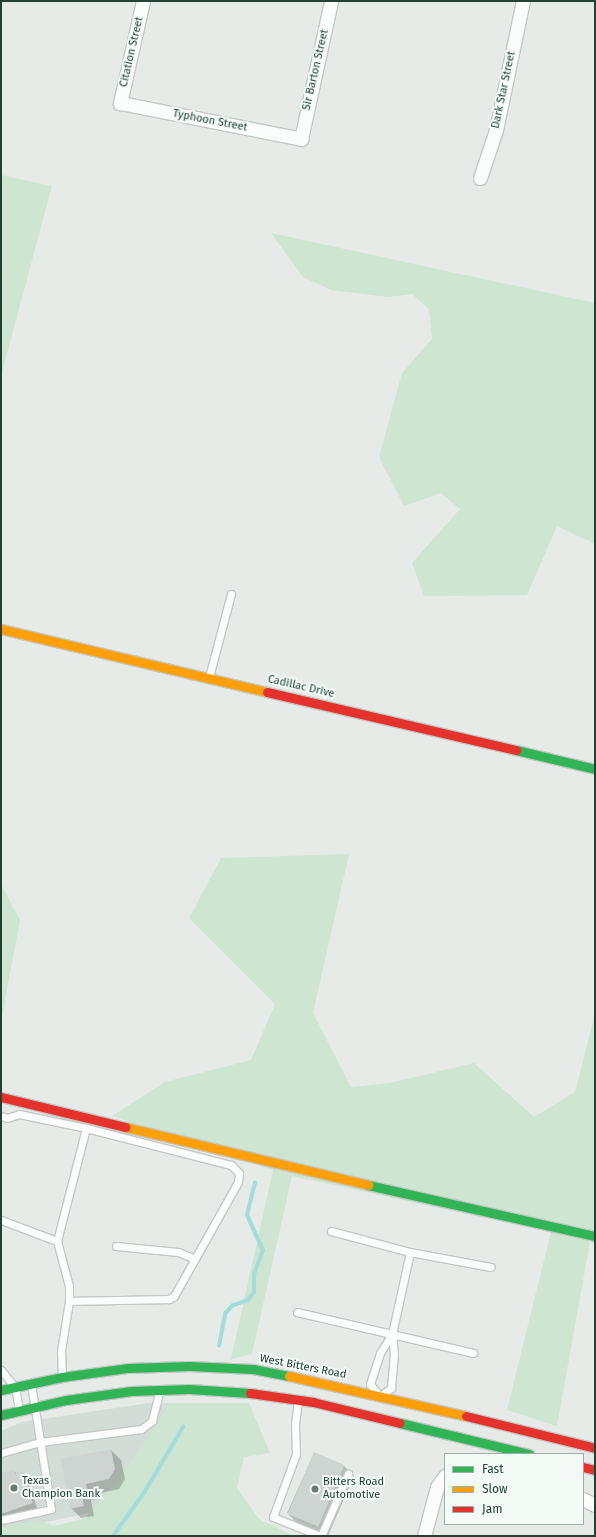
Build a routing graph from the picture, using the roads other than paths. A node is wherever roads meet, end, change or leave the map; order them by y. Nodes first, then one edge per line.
1 (143, 1) edge
2 (331, 1) edge
3 (523, 1) edge
4 (120, 103) joint
5 (301, 139) joint
6 (480, 178) dead end
7 (231, 594) dead end
8 (1, 629) edge
9 (209, 678) junction
10 (595, 769) edge
11 (1, 1097) edge
12 (1, 1116) edge
13 (86, 1128) junction
14 (1, 1220) edge
15 (331, 1231) dead end
16 (595, 1236) edge
17 (58, 1241) junction
18 (116, 1246) dead end
19 (410, 1252) junction
20 (195, 1259) junction
21 (491, 1267) dead end
22 (69, 1301) junction
23 (297, 1312) dead end
24 (392, 1334) junction
25 (473, 1352) dead end
26 (1, 1370) edge
27 (62, 1377) junction
28 (31, 1383) junction
29 (15, 1387) junction
30 (1, 1390) edge
31 (160, 1390) junction
32 (380, 1396) junction
33 (298, 1400) junction
34 (35, 1407) junction
35 (19, 1410) junction
36 (1, 1415) edge
37 (376, 1417) junction
38 (40, 1442) junction
39 (595, 1448) edge
40 (1, 1453) edge
41 (525, 1453) edge
42 (584, 1467) edge
43 (595, 1470) edge
44 (348, 1474) dead end
45 (444, 1477) edge
46 (584, 1499) edge
47 (595, 1505) edge
48 (1, 1520) edge
49 (321, 1536) edge
50 (424, 1536) edge

1 - 4 street, Citation Street
2 - 5 street, Sir Barton Street
3 - 6 street, Dark Star Street
4 - 5 street, Typhoon Street
7 - 9 lane
8 - 9 street, Cadillac Drive
9 - 10 street, Cadillac Drive
11 - 16 street
12 - 13 lane
13 - 17 lane
13 - 20 lane
14 - 17 lane
15 - 19 lane
17 - 22 lane
18 - 20 lane
19 - 21 lane
19 - 24 lane
20 - 22 lane
22 - 27 lane
23 - 24 lane
24 - 25 lane
24 - 32 lane
24 - 32 lane
26 - 29 lane
27 - 28 street, West Bitters Road
27 - 32 street, West Bitters Road
28 - 29 street, West Bitters Road
28 - 34 lane
29 - 30 street, West Bitters Road
29 - 35 lane
31 - 33 street
31 - 34 street
31 - 38 lane
32 - 37 street
32 - 39 street, West Bitters Road
33 - 37 street
33 - 49 lane
34 - 35 street
34 - 38 lane
35 - 36 street
37 - 41 street
38 - 40 lane
38 - 48 lane
42 - 43 street
44 - 49 lane
45 - 50 street
46 - 47 street

